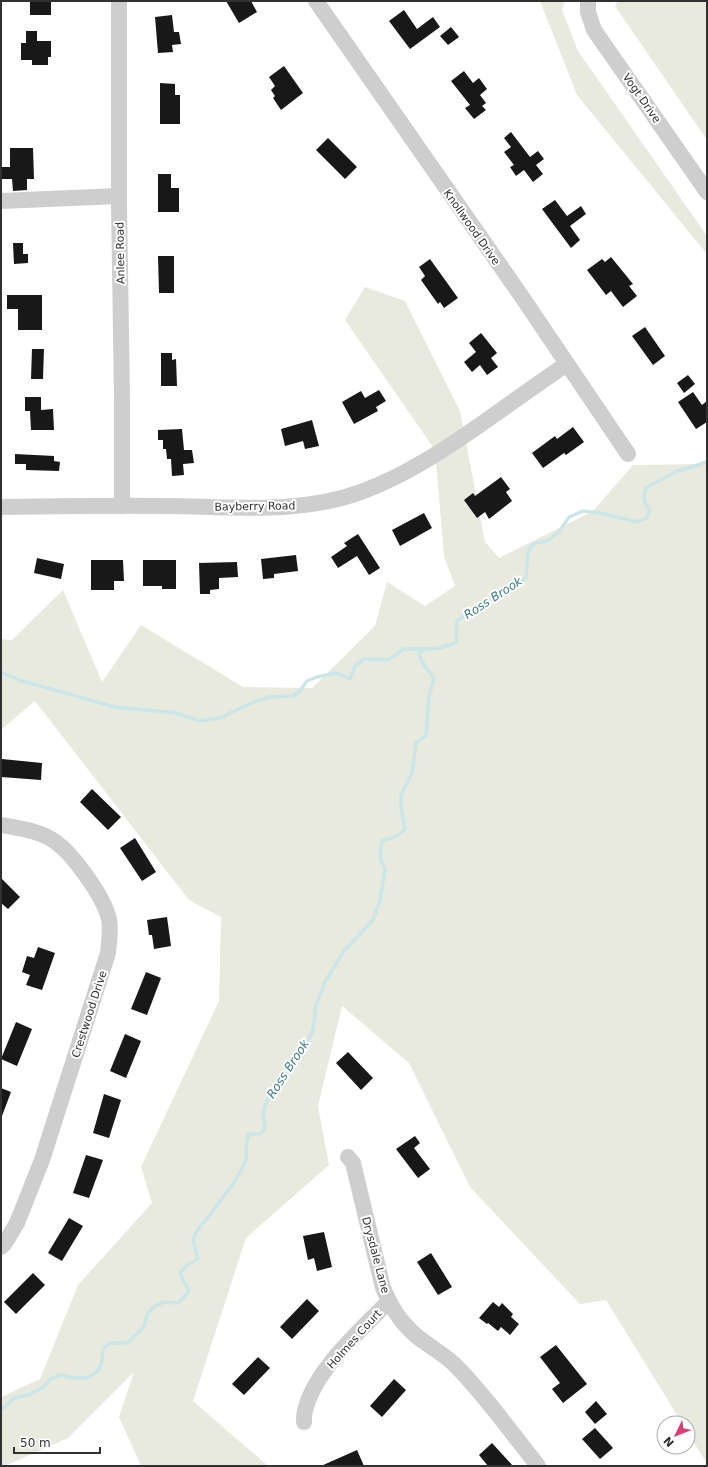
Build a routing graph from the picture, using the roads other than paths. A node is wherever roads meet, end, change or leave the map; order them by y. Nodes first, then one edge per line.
1 (119, 1) edge
2 (316, 1) edge
3 (588, 1) edge
4 (707, 192) edge
5 (119, 196) junction
6 (1, 201) edge
7 (567, 364) junction
8 (628, 454) dead end
9 (122, 506) junction
10 (1, 507) edge
11 (1, 825) edge
12 (348, 1156) dead end
13 (1, 1247) edge
14 (389, 1302) junction
15 (304, 1422) dead end
16 (538, 1466) edge

1 - 5 street, Anlee Road
2 - 7 street, Knollwood Drive
3 - 4 street, Vogt Drive
5 - 6 street
5 - 9 street, Anlee Road
7 - 8 street, Knollwood Drive
7 - 9 street, Bayberry Road
9 - 10 street, Bayberry Road
11 - 13 street, Crestwood Drive
12 - 14 street, Drysdale Lane
14 - 15 street, Holmes Court
14 - 16 street, Drysdale Lane

